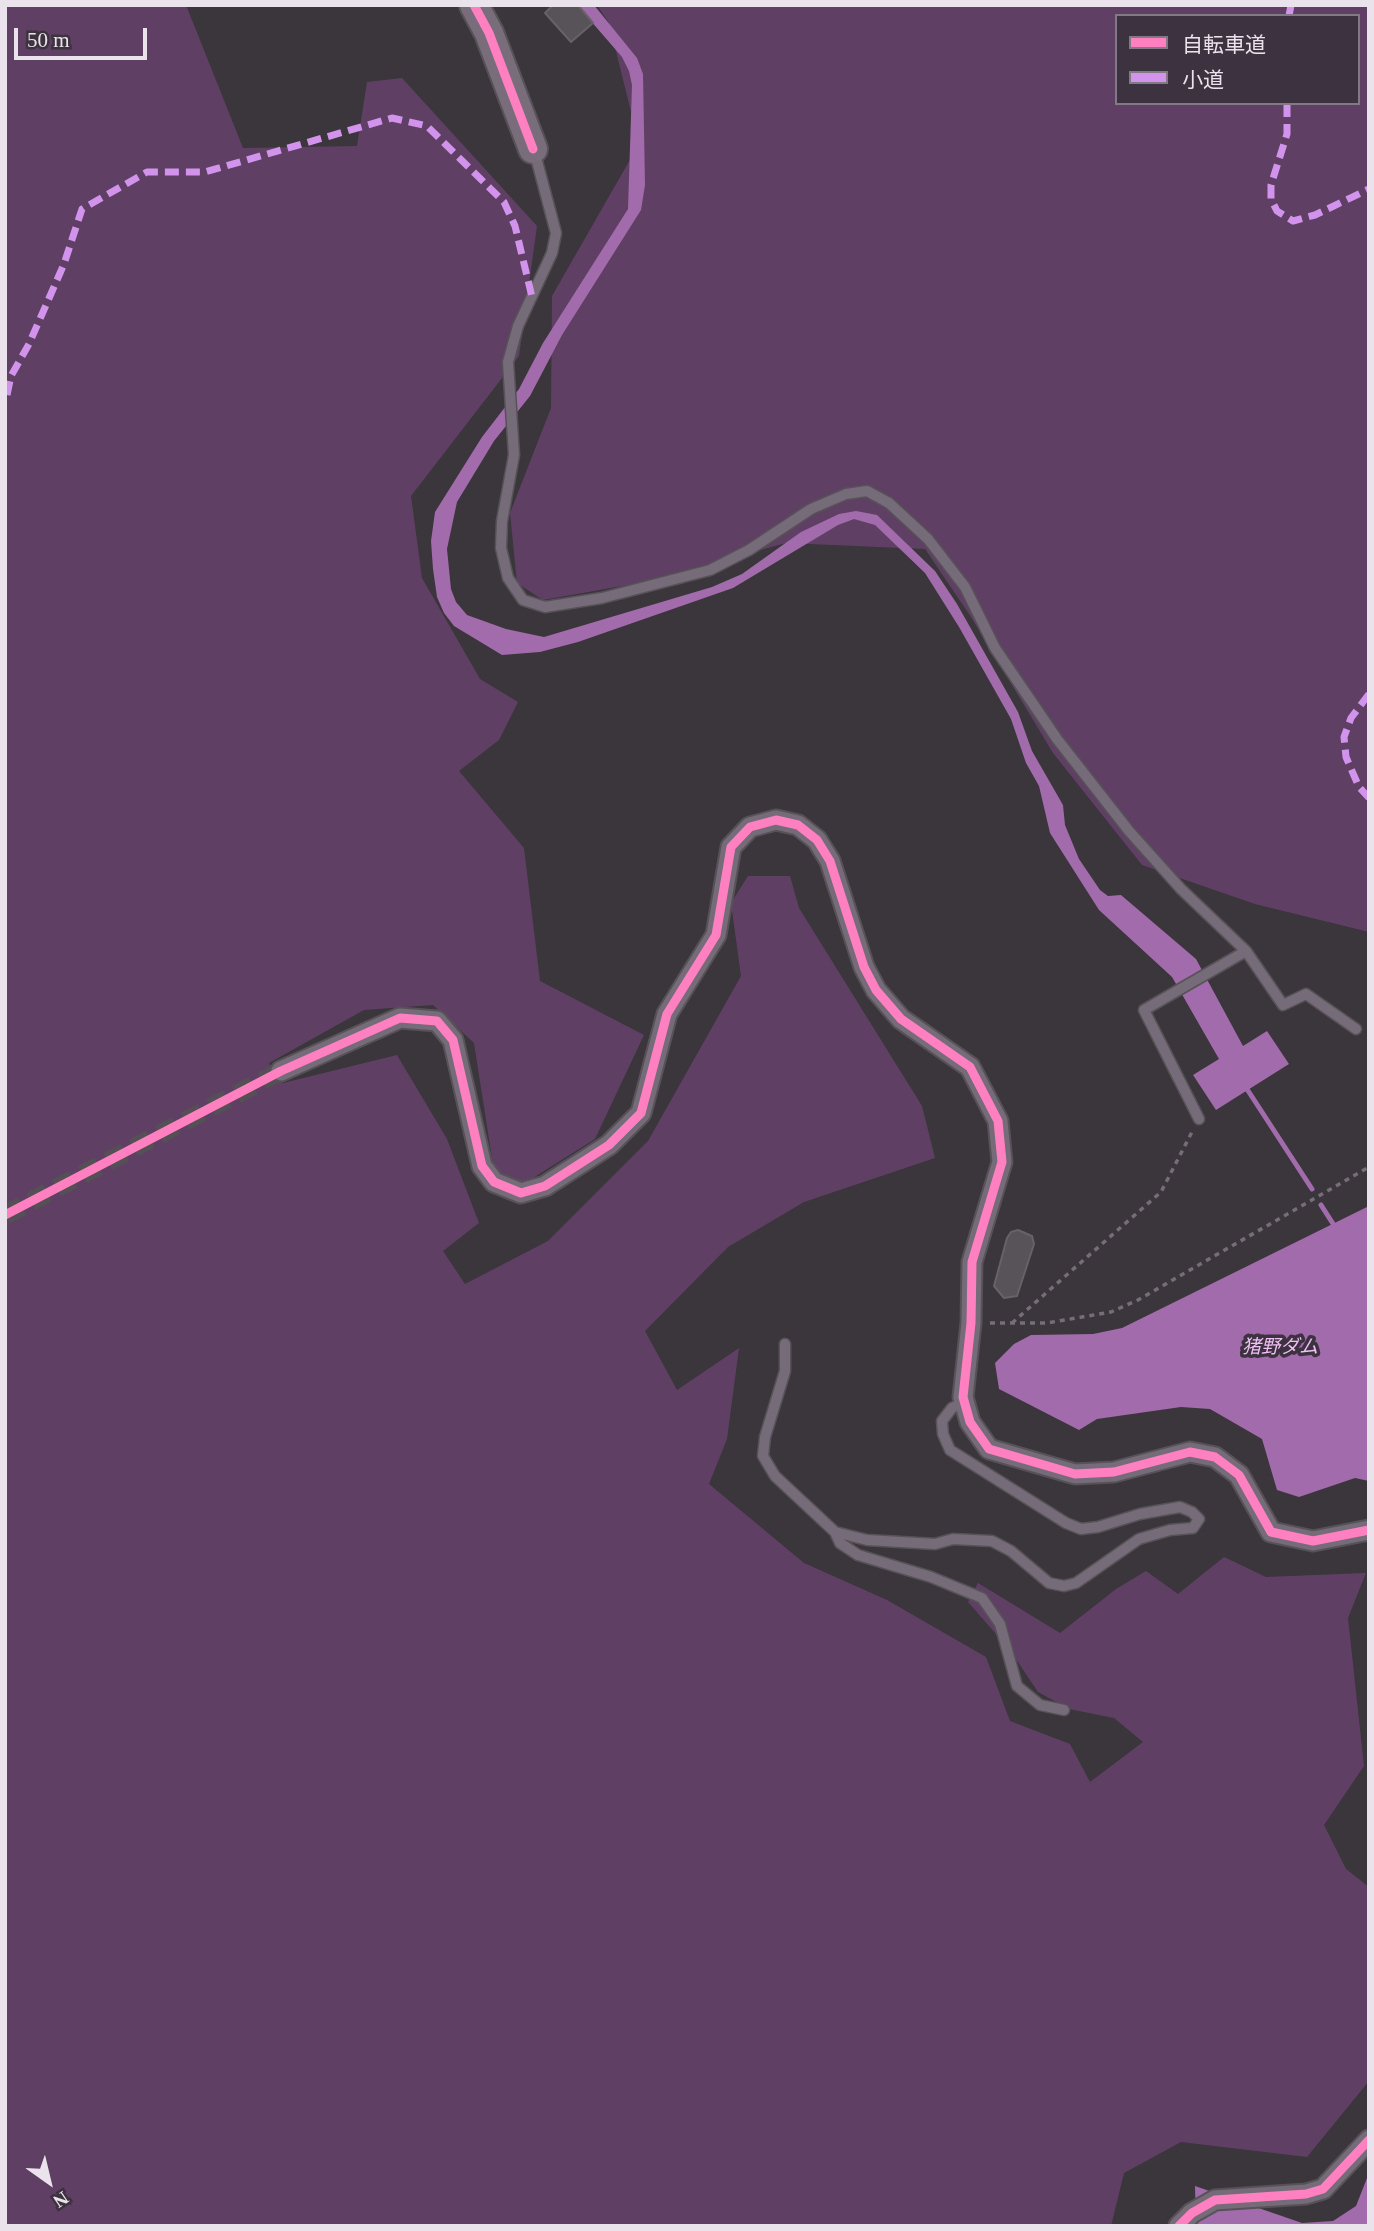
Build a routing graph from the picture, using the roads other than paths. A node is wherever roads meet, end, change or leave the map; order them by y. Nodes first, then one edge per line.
1 (474, 5) edge
2 (533, 149) joint
3 (1246, 951) junction
4 (1356, 1028) dead end
5 (281, 1071) tunnel mouth
6 (1199, 1119) road end
7 (785, 1344) dead end
8 (964, 1402) junction
9 (1369, 1530) edge
10 (835, 1532) junction
11 (1063, 1710) dead end
12 (1369, 2140) edge
13 (1179, 2226) edge

1 - 2 street
2 - 3 lane
3 - 4 lane
3 - 6 lane
5 - 8 street
7 - 10 lane
8 - 9 street
8 - 10 lane
10 - 11 lane
12 - 13 street

